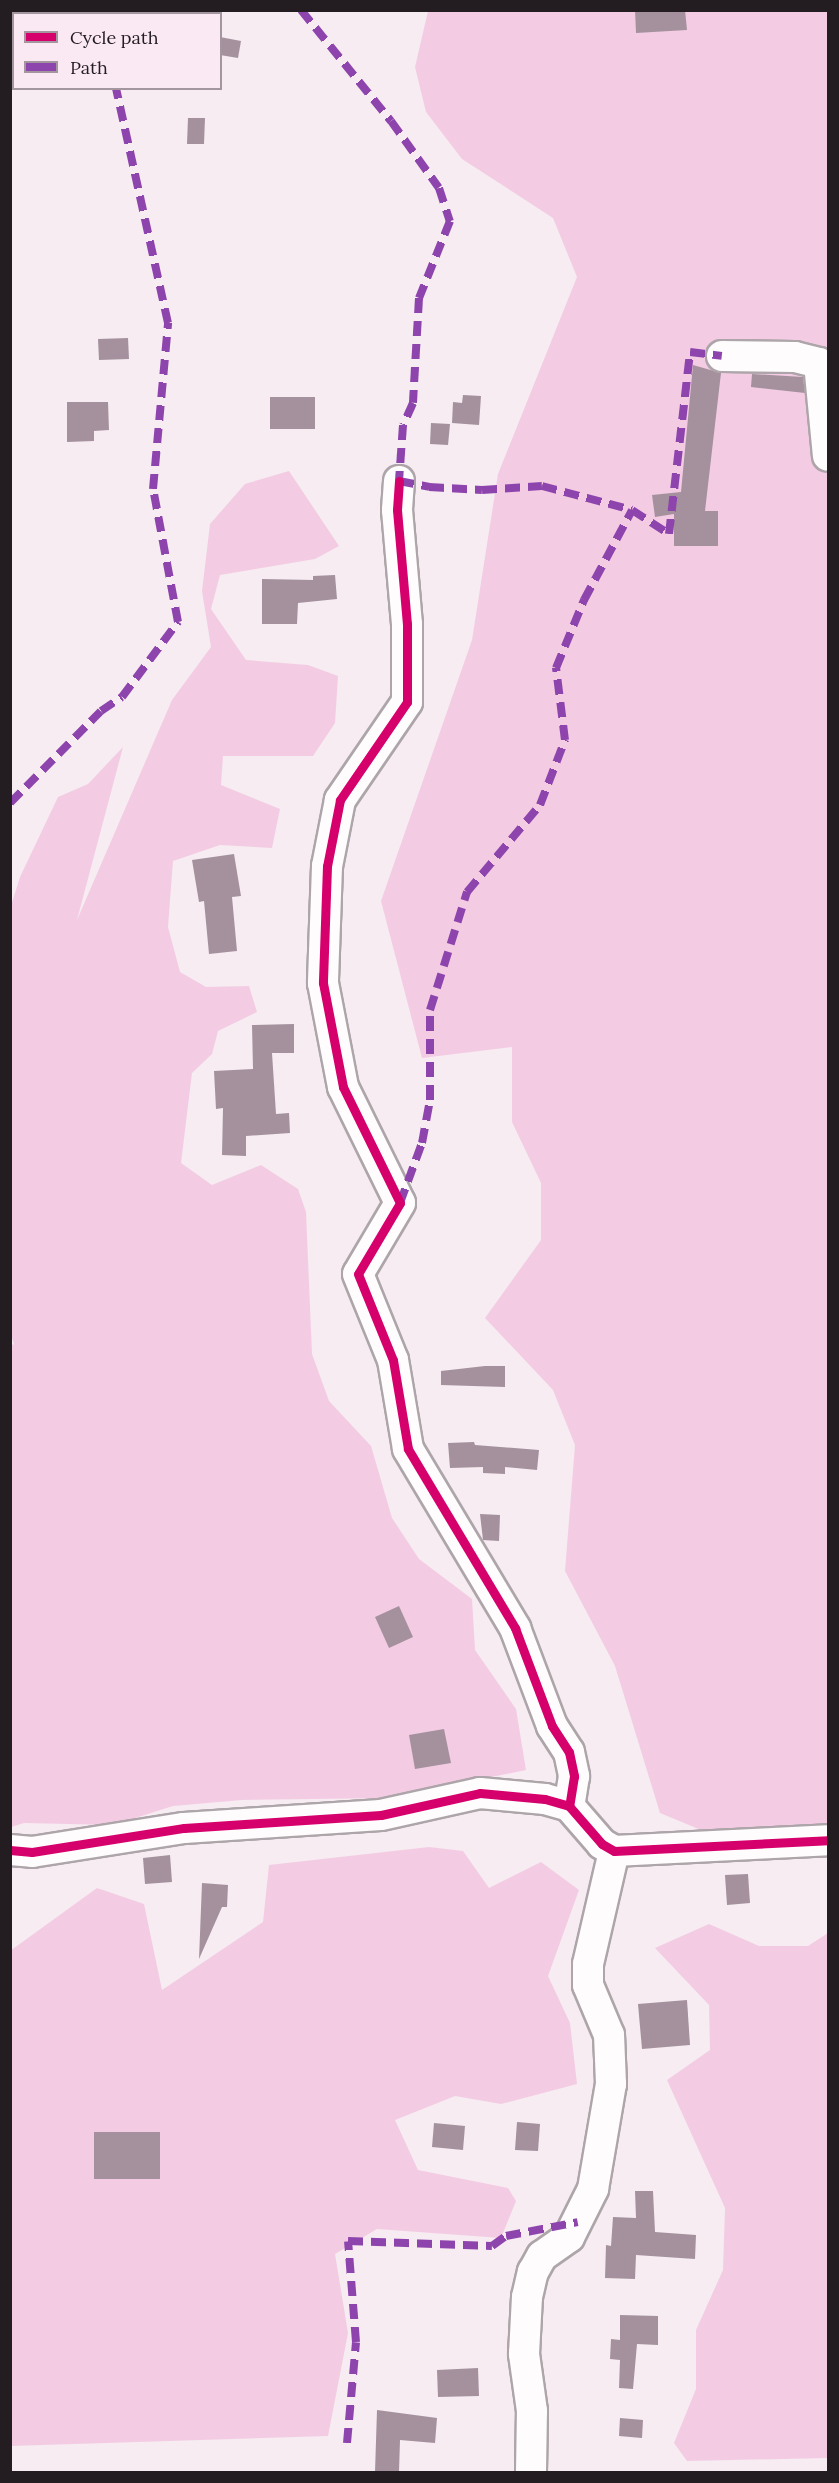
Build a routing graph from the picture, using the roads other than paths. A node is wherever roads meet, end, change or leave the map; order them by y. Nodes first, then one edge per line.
1 (722, 356) dead end
2 (828, 456) edge
3 (399, 481) dead end
4 (569, 1806) junction
5 (828, 1840) edge
6 (10, 1850) edge
7 (614, 1851) junction
8 (531, 2472) edge

1 - 2 street
3 - 4 street
4 - 6 street
4 - 7 street
5 - 7 street
7 - 8 street

